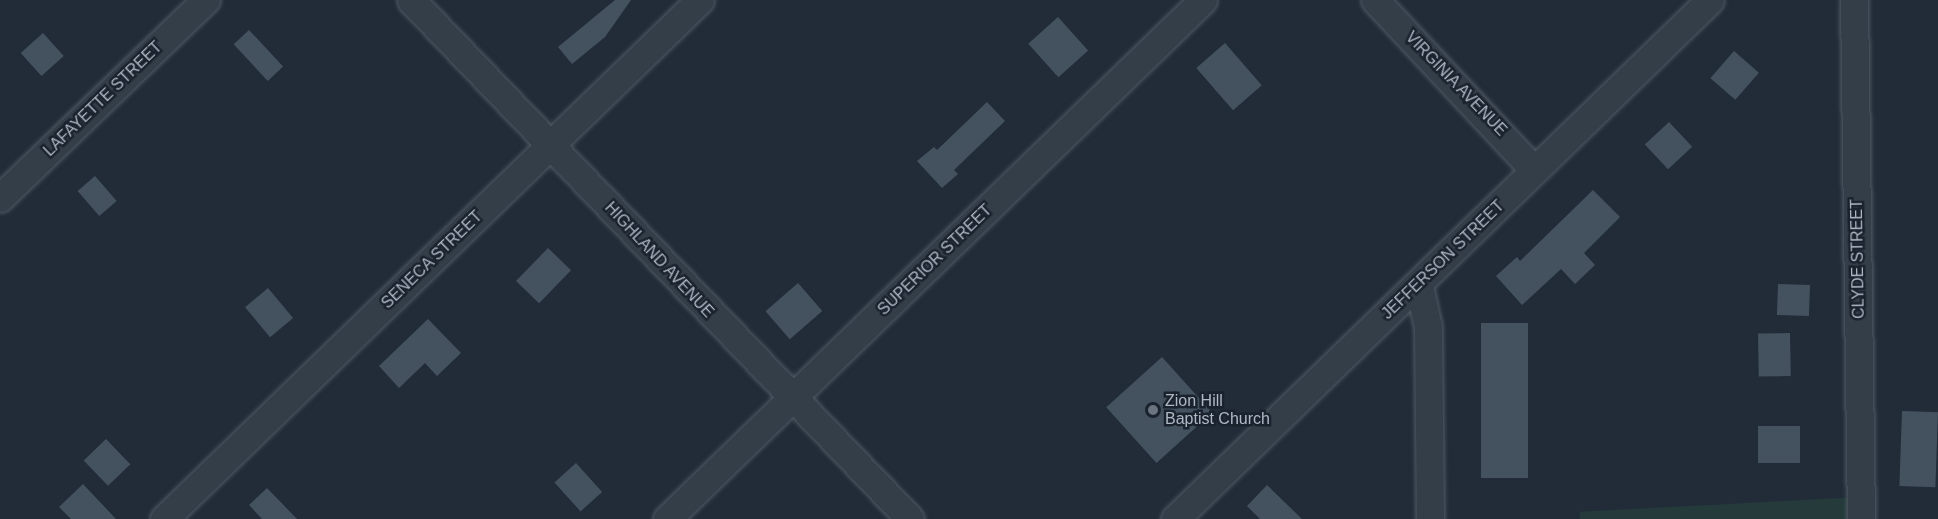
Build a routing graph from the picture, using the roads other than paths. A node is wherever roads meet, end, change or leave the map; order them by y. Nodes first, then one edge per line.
1 (206, 0) edge
2 (411, 0) edge
3 (700, 0) edge
4 (1203, 0) edge
5 (1375, 0) edge
6 (1710, 0) edge
7 (1854, 0) edge
8 (551, 145) junction
9 (1534, 170) junction
10 (0, 198) edge
11 (1419, 286) junction
12 (792, 398) junction
13 (164, 519) edge
14 (667, 519) edge
15 (910, 519) edge
16 (1175, 519) edge
17 (1430, 519) edge
18 (1861, 519) edge

1 - 10 street, LAFAYETTE STREET
2 - 8 street, HIGHLAND AVENUE
3 - 8 street, SENECA STREET
4 - 12 street, SUPERIOR STREET
5 - 9 street, VIRGINIA AVENUE
6 - 9 street, JEFFERSON STREET
7 - 18 street, CLYDE STREET
8 - 12 street, HIGHLAND AVENUE
8 - 13 street, SENECA STREET
9 - 11 street, JEFFERSON STREET
11 - 16 street, JEFFERSON STREET
11 - 17 street
12 - 14 street, SUPERIOR STREET
12 - 15 street, HIGHLAND AVENUE

